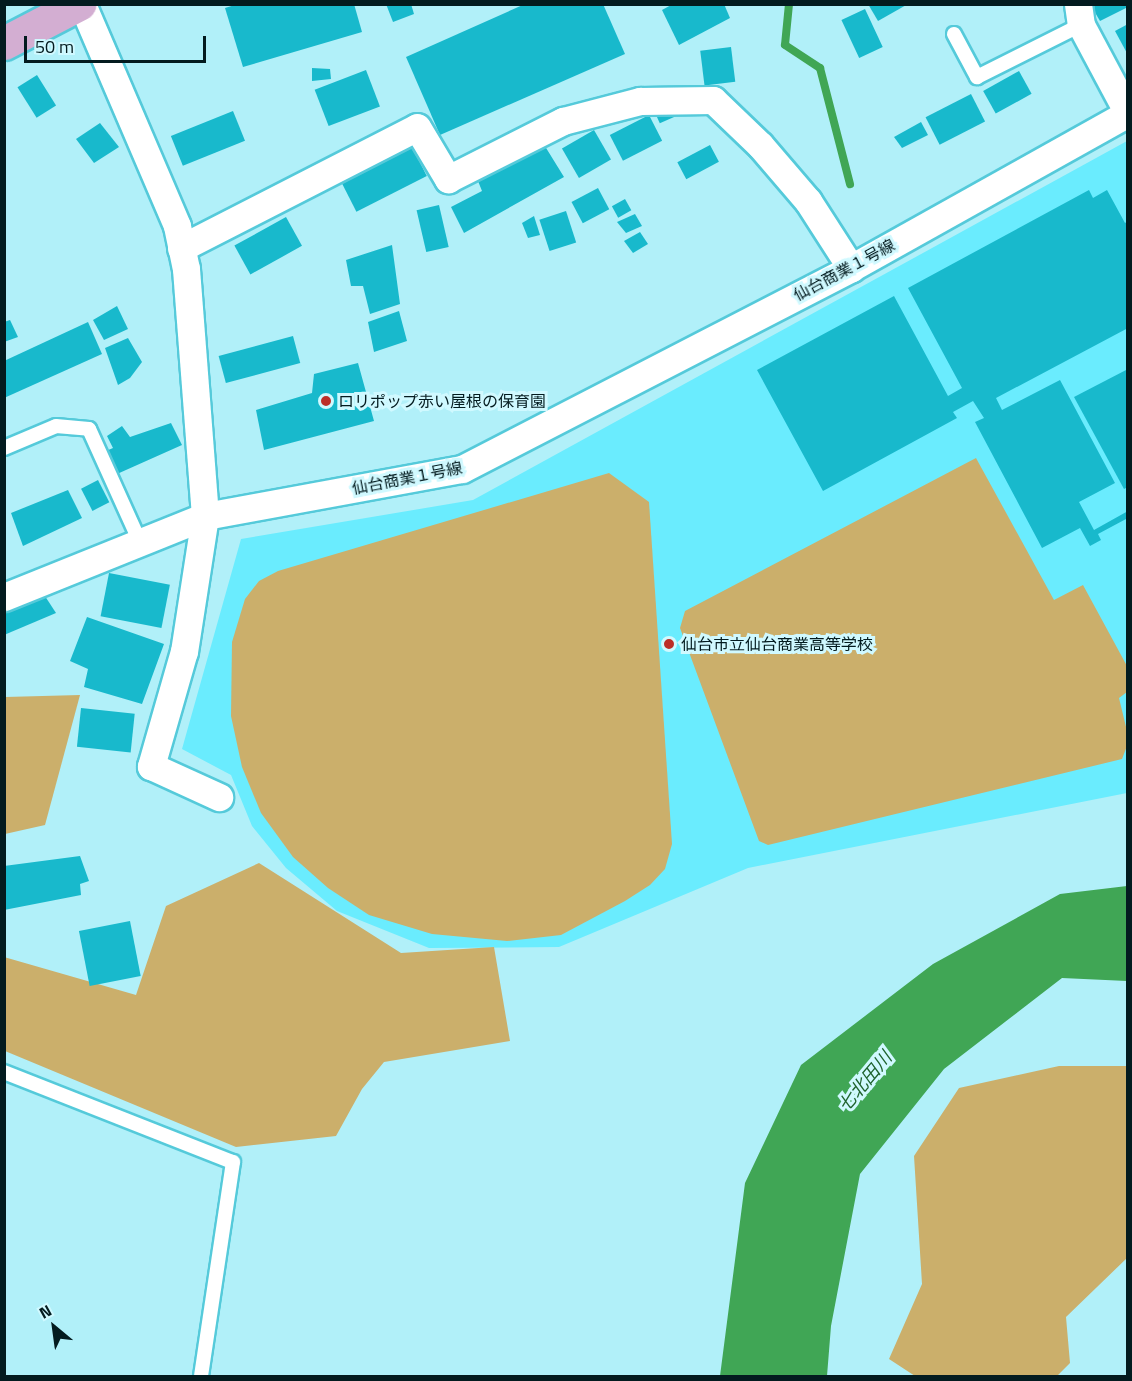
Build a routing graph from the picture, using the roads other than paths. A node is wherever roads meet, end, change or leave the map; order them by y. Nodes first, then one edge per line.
1 (80, 4) edge
2 (1080, 15) edge
3 (954, 34) dead end
4 (4, 44) edge
5 (1128, 113) edge
6 (181, 248) junction
7 (850, 268) junction
8 (4, 448) edge
9 (205, 516) junction
10 (140, 542) junction
11 (4, 597) edge
12 (219, 797) dead end
13 (4, 1072) edge
14 (201, 1377) edge

1 - 4 main road
1 - 6 street
2 - 3 lane
2 - 5 street
5 - 7 street, 仙台商業１号線
6 - 7 street
6 - 9 street
7 - 9 street, 仙台商業１号線
8 - 10 lane
9 - 10 street, 仙台商業１号線
9 - 12 street
10 - 11 street, 仙台商業１号線
13 - 14 lane

